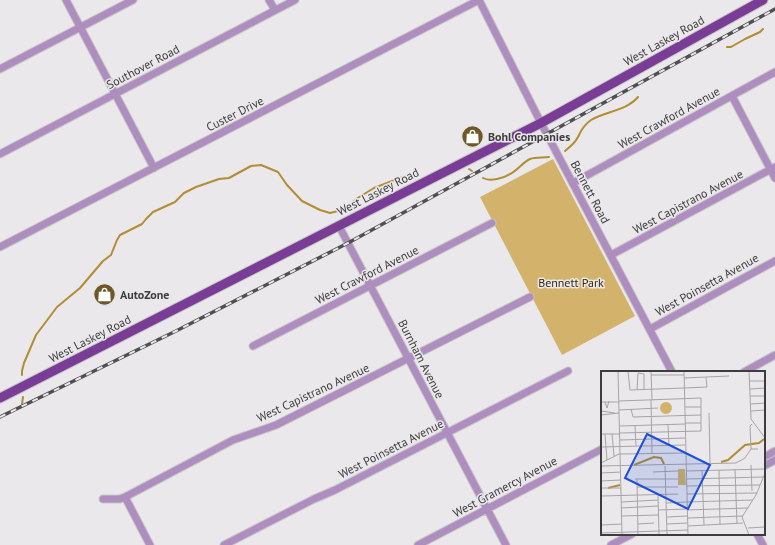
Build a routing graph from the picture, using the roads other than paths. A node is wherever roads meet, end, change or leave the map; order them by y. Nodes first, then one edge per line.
1 (66, 0) edge
2 (133, 0) edge
3 (269, 0) edge
4 (295, 0) edge
5 (479, 0) edge
6 (763, 0) edge
7 (275, 10) junction
8 (80, 28) junction
9 (0, 70) edge
10 (775, 72) edge
11 (115, 94) junction
12 (732, 96) junction
13 (542, 123) junction
14 (0, 154) edge
15 (154, 168) junction
16 (773, 168) edge
17 (775, 178) edge
18 (573, 183) junction
19 (492, 223) dead end
20 (339, 226) junction
21 (0, 247) edge
22 (611, 255) junction
23 (775, 261) edge
24 (370, 286) junction
25 (530, 297) dead end
26 (650, 329) junction
27 (253, 346) dead end
28 (775, 355) edge
29 (408, 359) junction
30 (568, 371) dead end
31 (671, 371) edge
32 (746, 371) edge
33 (0, 398) edge
34 (447, 433) junction
35 (601, 450) edge
36 (775, 451) edge
37 (765, 456) edge
38 (775, 460) edge
39 (765, 465) edge
40 (125, 497) junction
41 (103, 499) dead end
42 (487, 510) junction
43 (630, 535) edge
44 (758, 535) edge
45 (150, 545) edge
46 (224, 545) edge
47 (418, 545) edge
48 (506, 545) edge
49 (611, 545) edge
50 (763, 545) edge

1 - 8 street
2 - 8 street
3 - 7 street
4 - 7 street, Southover Road
5 - 13 street, Bennett Road
5 - 15 street, Custer Drive
6 - 13 main road, West Laskey Road
7 - 11 street, Southover Road
8 - 9 street
8 - 11 street
10 - 12 street, West Crawford Avenue
11 - 14 street, Southover Road
11 - 15 street
12 - 16 street
12 - 18 street, West Crawford Avenue
13 - 18 street, Bennett Road
13 - 20 main road, West Laskey Road
15 - 21 street, Custer Drive
16 - 17 street
16 - 22 street, West Capistrano Avenue
18 - 22 street, Bennett Road
19 - 24 street, West Crawford Avenue
20 - 24 street, Burnham Avenue
20 - 33 main road, West Laskey Road
22 - 26 street, Bennett Road
23 - 26 street, West Poinsetta Avenue
24 - 27 street, West Crawford Avenue
24 - 29 street, Burnham Avenue
25 - 29 street, West Capistrano Avenue
26 - 31 street, Bennett Road
28 - 32 street
29 - 34 street, Burnham Avenue
29 - 40 street, West Capistrano Avenue
30 - 34 street, West Poinsetta Avenue
34 - 42 street, Burnham Avenue
34 - 46 street, West Poinsetta Avenue
35 - 42 street, West Gramercy Avenue
36 - 37 street
38 - 39 street
40 - 41 street, West Capistrano Avenue
40 - 45 street
42 - 47 street, West Gramercy Avenue
42 - 48 street, Burnham Avenue
43 - 49 street
44 - 50 street

